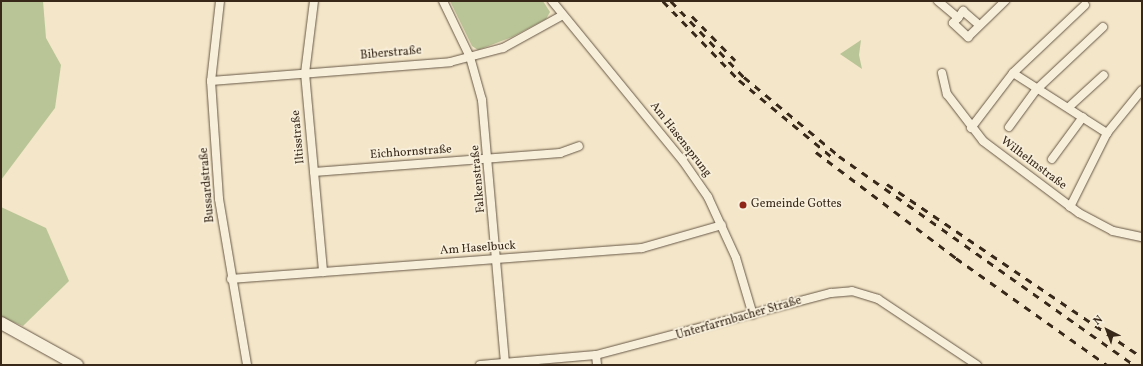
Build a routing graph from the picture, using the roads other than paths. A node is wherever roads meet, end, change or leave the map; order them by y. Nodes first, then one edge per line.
1 (220, 1) edge
2 (314, 1) edge
3 (443, 1) edge
4 (552, 1) edge
5 (938, 1) edge
6 (1005, 1) edge
7 (1085, 5) dead end
8 (563, 15) junction
9 (958, 18) junction
10 (979, 25) junction
11 (1103, 27) dead end
12 (470, 57) junction
13 (305, 73) junction
14 (942, 73) dead end
15 (1013, 73) junction
16 (1104, 75) dead end
17 (211, 81) junction
18 (1036, 90) junction
19 (1142, 90) edge
20 (1069, 107) junction
21 (1083, 117) junction
22 (1009, 127) dead end
23 (971, 128) junction
24 (1107, 133) junction
25 (579, 146) dead end
26 (1052, 159) dead end
27 (489, 160) junction
28 (314, 172) junction
29 (1070, 207) junction
30 (722, 225) junction
31 (1142, 237) edge
32 (498, 260) junction
33 (323, 272) junction
34 (231, 279) junction
35 (753, 315) junction
36 (1, 323) edge
37 (596, 355) junction
38 (505, 363) junction
39 (71, 364) edge
40 (247, 365) edge
41 (480, 365) edge
42 (597, 365) edge
43 (977, 365) edge

1 - 17 street, Bussardstraße
2 - 13 street, Iltisstraße
3 - 12 street, Falkenstraße
4 - 8 street, Am Hasensprung
5 - 9 street
6 - 10 street
7 - 15 street
8 - 12 street, Biberstraße
8 - 30 street, Am Hasensprung
9 - 10 street
9 - 10 street
11 - 18 street
12 - 13 street, Biberstraße
12 - 27 street, Falkenstraße
13 - 17 street, Biberstraße
13 - 28 street, Iltisstraße
14 - 23 street, Wilhelmstraße
15 - 18 street
15 - 23 street
16 - 20 street
17 - 34 street, Bussardstraße
18 - 20 street
18 - 22 street
19 - 24 street
20 - 21 street
21 - 24 street
21 - 26 street
23 - 29 street, Wilhelmstraße
24 - 29 street
25 - 27 street, Eichhornstraße
27 - 28 street, Eichhornstraße
27 - 32 street, Falkenstraße
28 - 33 street, Iltisstraße
29 - 31 street, Wilhelmstraße
30 - 32 street, Am Haselbuck
30 - 35 street, Am Hasensprung
32 - 33 street, Am Haselbuck
32 - 38 street, Falkenstraße
33 - 34 street, Am Haselbuck
34 - 40 street, Bussardstraße
35 - 37 street, Unterfarrnbacher Straße
35 - 43 street, Unterfarrnbacher Straße
36 - 39 street
37 - 38 street, Unterfarrnbacher Straße
37 - 42 street
38 - 41 street, Unterfarrnbacher Straße

